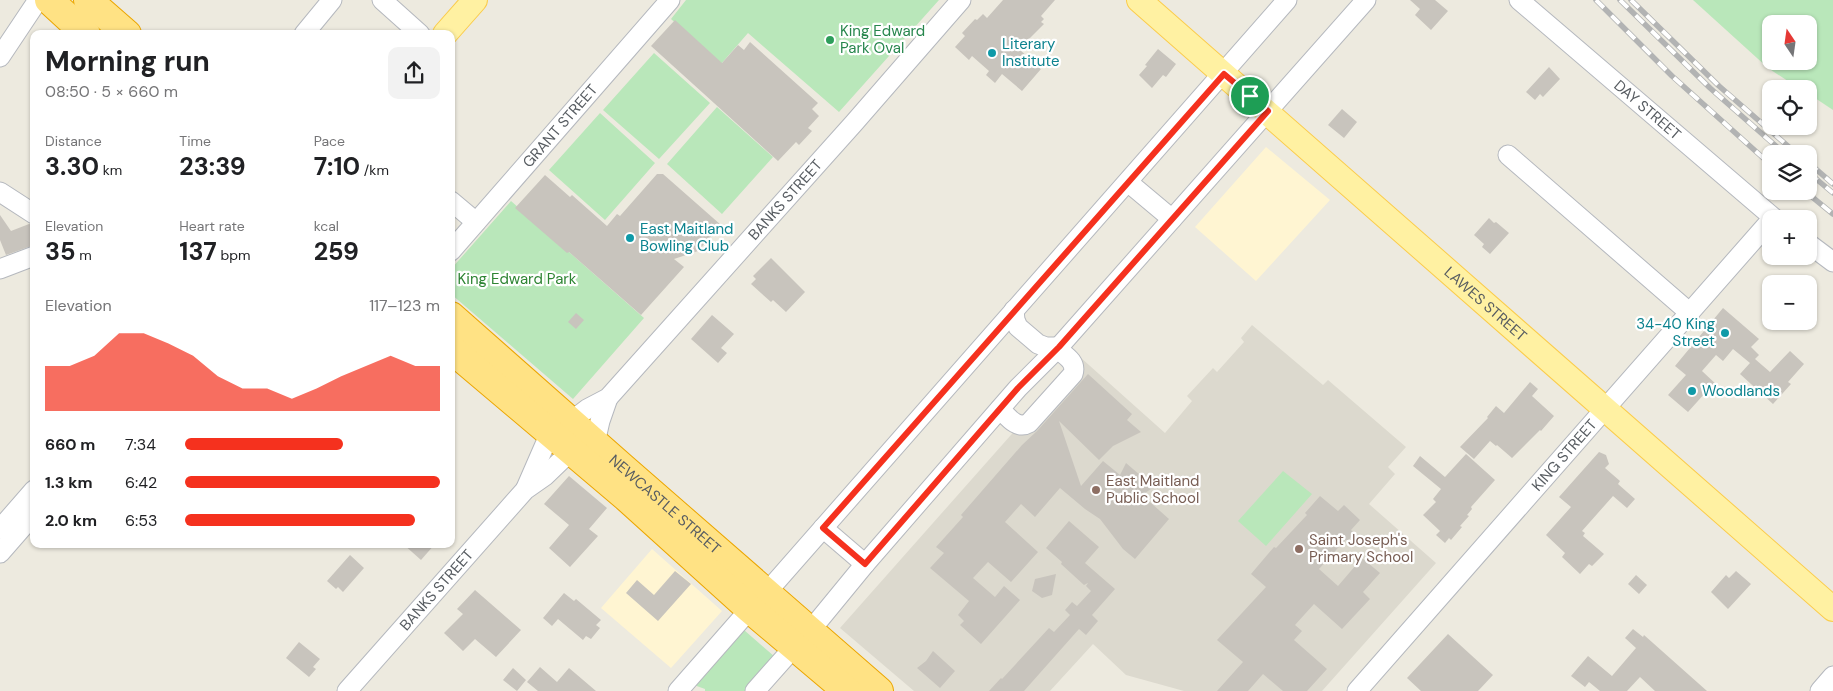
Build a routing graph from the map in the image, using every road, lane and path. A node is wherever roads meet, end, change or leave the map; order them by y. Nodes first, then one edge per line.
1 (38, 0) edge
2 (48, 0) edge
3 (88, 0) edge
4 (332, 0) edge
5 (382, 0) edge
6 (475, 0) edge
7 (670, 0) edge
8 (961, 0) edge
9 (1139, 0) edge
10 (1287, 0) edge
11 (1366, 0) edge
12 (1519, 0) edge
13 (82, 30) edge
14 (122, 30) edge
15 (307, 30) edge
16 (416, 30) edge
17 (449, 30) edge
18 (0, 57) edge
19 (1224, 74) junction
20 (1268, 111) junction
21 (1508, 155) dead end
22 (1129, 182) junction
23 (0, 192) edge
24 (455, 204) edge
25 (1763, 210) edge
26 (30, 211) edge
27 (1172, 218) junction
28 (476, 222) junction
29 (1762, 231) edge
30 (455, 246) edge
31 (1817, 250) edge
32 (30, 258) edge
33 (1833, 262) edge
34 (0, 269) edge
35 (1014, 310) junction
36 (1690, 313) junction
37 (455, 320) edge
38 (1058, 348) junction
39 (455, 352) edge
40 (608, 398) junction
41 (1000, 409) junction
42 (1604, 410) junction
43 (560, 427) junction
44 (583, 447) junction
45 (525, 490) junction
46 (30, 495) edge
47 (30, 516) edge
48 (823, 528) junction
49 (4, 529) edge
50 (0, 553) edge
51 (865, 564) junction
52 (758, 601) junction
53 (1833, 609) edge
54 (802, 639) junction
55 (1833, 676) edge
56 (348, 691) edge
57 (678, 691) edge
58 (755, 691) edge
59 (847, 691) edge
60 (879, 691) edge
61 (1357, 691) edge
62 (1820, 691) edge

1 - 18 street
2 - 13 highway
3 - 14 highway
4 - 15 street
5 - 16 street
6 - 17 main road
7 - 28 street, GRANT STREET
8 - 40 street, BANKS STREET
9 - 19 main road, LAWES STREET
10 - 19 street
11 - 20 street
12 - 25 street, DAY STREET
19 - 20 main road, LAWES STREET
19 - 22 street
20 - 27 street
20 - 42 main road, LAWES STREET
21 - 36 street
22 - 27 street
22 - 35 street
23 - 26 street
24 - 28 street
27 - 38 street
28 - 30 street, GRANT STREET
29 - 36 street, KING STREET
31 - 33 street
32 - 34 street
35 - 38 street
35 - 48 street
36 - 42 street, KING STREET
37 - 43 highway, NEWCASTLE STREET
38 - 41 street
38 - 41 street
39 - 43 highway, NEWCASTLE STREET
40 - 43 street, BANKS STREET
40 - 44 street, BANKS STREET
41 - 51 street
42 - 53 main road, LAWES STREET
42 - 61 street, KING STREET
43 - 44 highway, NEWCASTLE STREET
43 - 45 street, BANKS STREET
44 - 45 street, BANKS STREET
44 - 52 highway, NEWCASTLE STREET
45 - 56 street, BANKS STREET
46 - 49 street
47 - 49 street
48 - 51 street
48 - 52 street
49 - 50 street
51 - 54 street
52 - 54 highway, NEWCASTLE STREET
52 - 57 street
54 - 58 street
54 - 59 highway, NEWCASTLE STREET
54 - 60 highway, NEWCASTLE STREET
55 - 62 street

